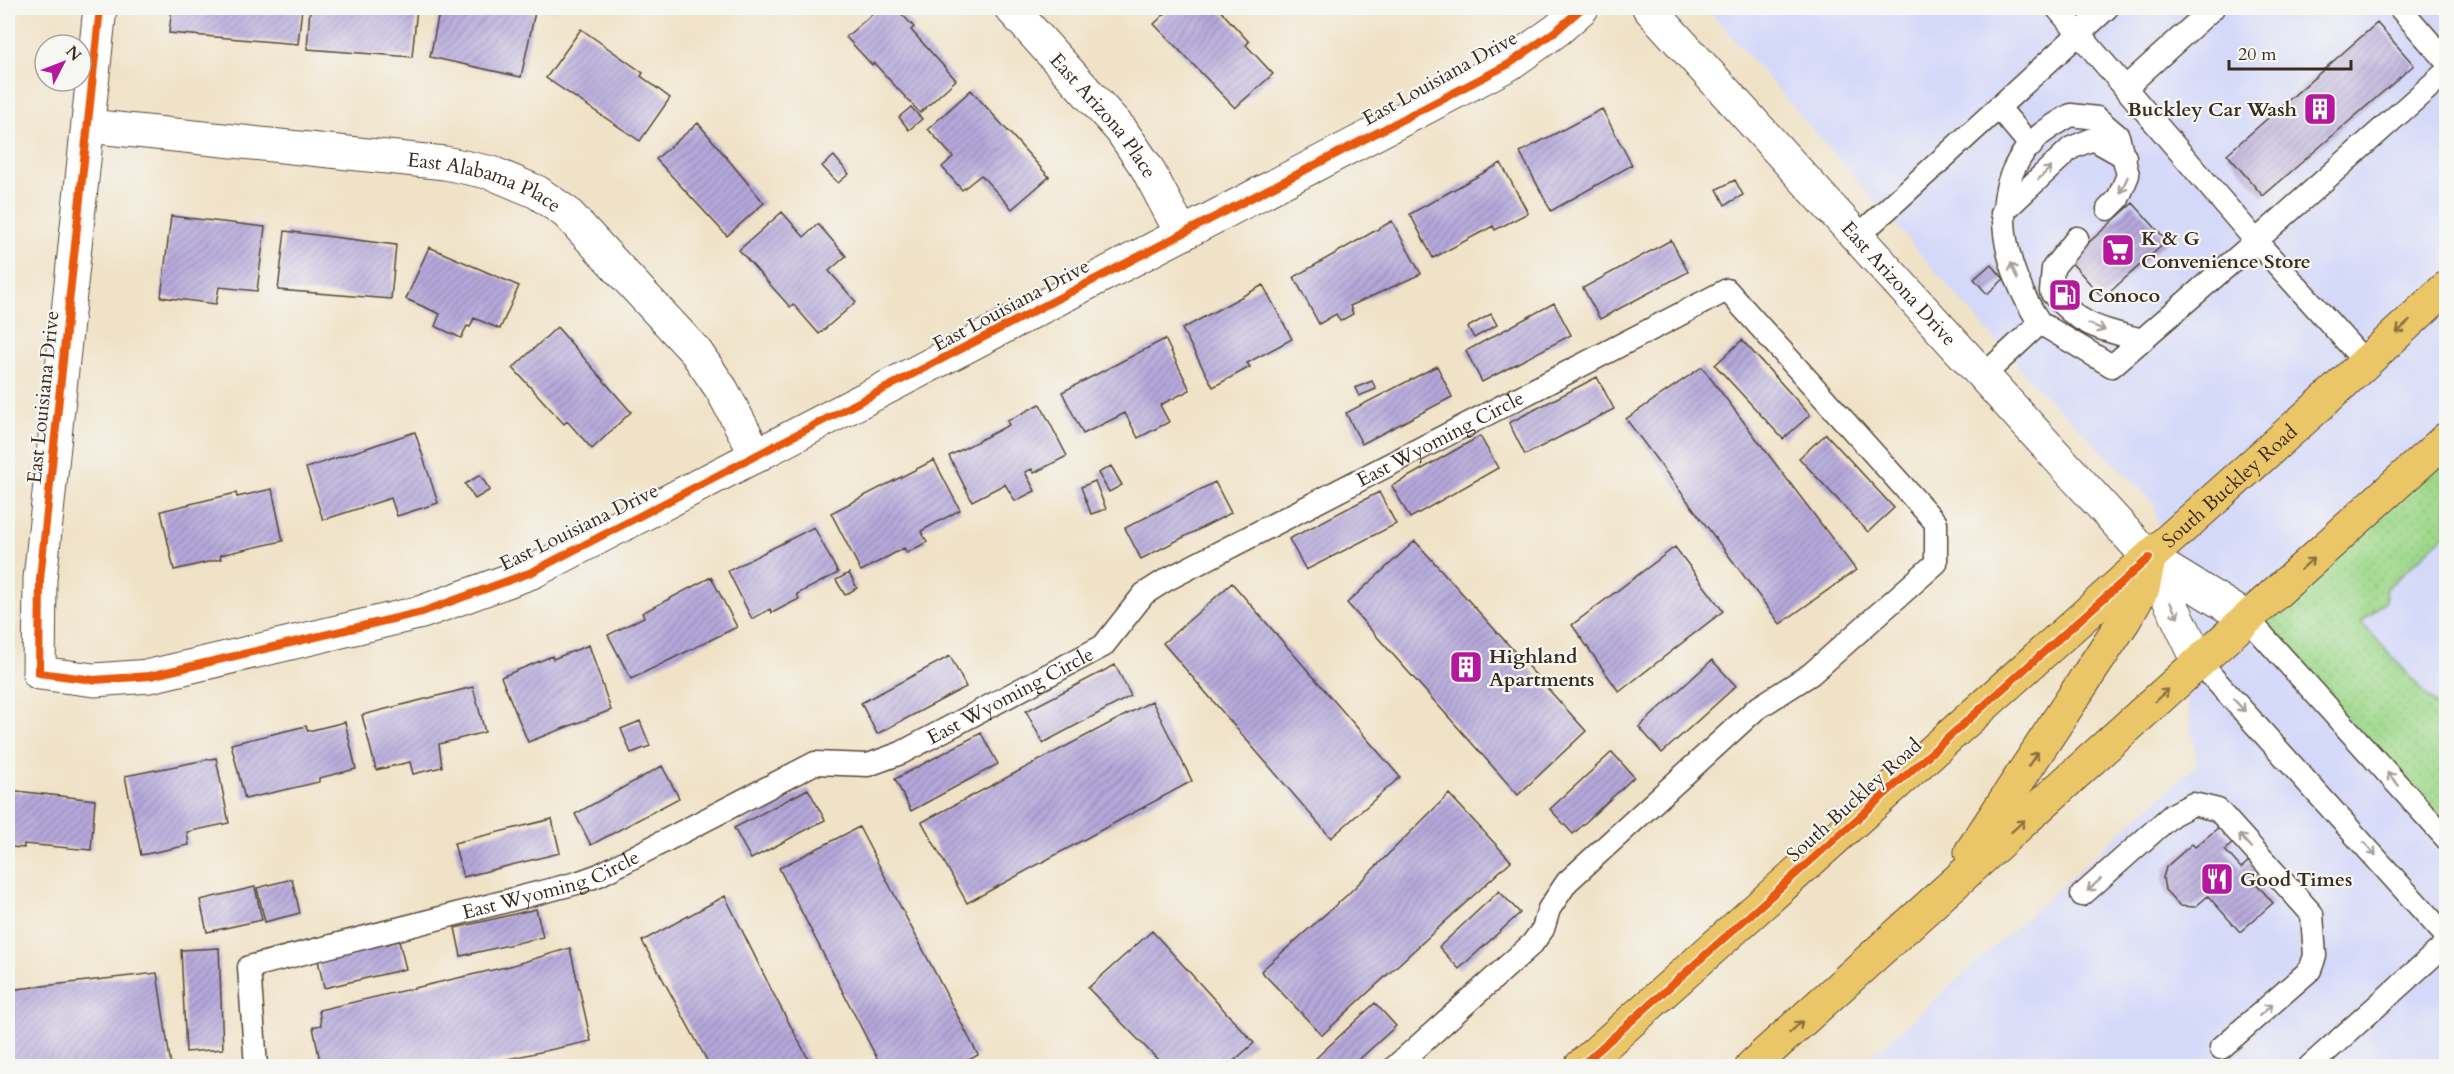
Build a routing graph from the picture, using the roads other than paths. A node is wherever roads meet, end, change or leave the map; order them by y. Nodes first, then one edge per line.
1 (100, 8) edge
2 (1011, 8) edge
3 (1582, 8) edge
4 (1649, 8) edge
5 (2058, 8) edge
6 (2107, 8) edge
7 (2213, 8) edge
8 (2400, 8) edge
9 (2078, 34) junction
10 (2446, 62) edge
11 (2446, 72) edge
12 (2125, 88) junction
13 (1998, 107) junction
14 (88, 126) junction
15 (2031, 146) junction
16 (2125, 157) junction
17 (2108, 208) dead end
18 (2002, 213) junction
19 (1182, 234) junction
20 (1857, 237) junction
21 (2078, 238) dead end
22 (2256, 241) junction
23 (2446, 288) edge
24 (2040, 323) junction
25 (2143, 340) junction
26 (2365, 362) junction
27 (1983, 376) junction
28 (2446, 439) edge
29 (757, 456) junction
30 (2149, 558) junction
31 (2247, 618) junction
32 (2199, 662) junction
33 (2446, 838) edge
34 (1942, 895) junction
35 (2082, 895) dead end
36 (2446, 936) edge
37 (2446, 944) edge
38 (2221, 1048) dead end
39 (256, 1066) edge
40 (1395, 1066) edge
41 (1581, 1066) edge
42 (1752, 1066) edge
43 (2310, 1066) edge

1 - 14 street, East Louisiana Drive
2 - 19 street, East Arizona Place
3 - 19 street, East Louisiana Drive
4 - 20 street, East Arizona Drive
5 - 9 lane
6 - 9 lane
7 - 12 lane
8 - 10 lane
9 - 12 lane
9 - 13 lane
11 - 22 lane
12 - 22 lane
13 - 15 lane
13 - 20 lane
14 - 29 street, East Alabama Place
14 - 29 street, East Louisiana Drive
15 - 16 lane
15 - 18 lane
16 -> 17 lane
18 -> 16 lane
24 -> 18 lane
19 - 29 street, East Louisiana Drive
20 - 27 street, East Arizona Drive
21 -> 25 lane
22 - 25 lane
22 - 26 lane
23 -> 26 main road, South Buckley Road
24 - 25 lane
24 - 27 lane
26 - 30 main road, South Buckley Road
27 - 30 street, East Arizona Drive
31 -> 28 main road
30 - 31 street, East Arizona Drive
30 -> 32 street, East Arizona Drive
34 -> 30 main road
30 - 41 main road, South Buckley Road
31 - 32 main road
33 -> 31 lane
34 -> 32 main road
32 -> 36 lane
42 -> 34 main road
38 -> 35 lane
37 - 43 lane
39 - 40 lane, East Wyoming Circle

